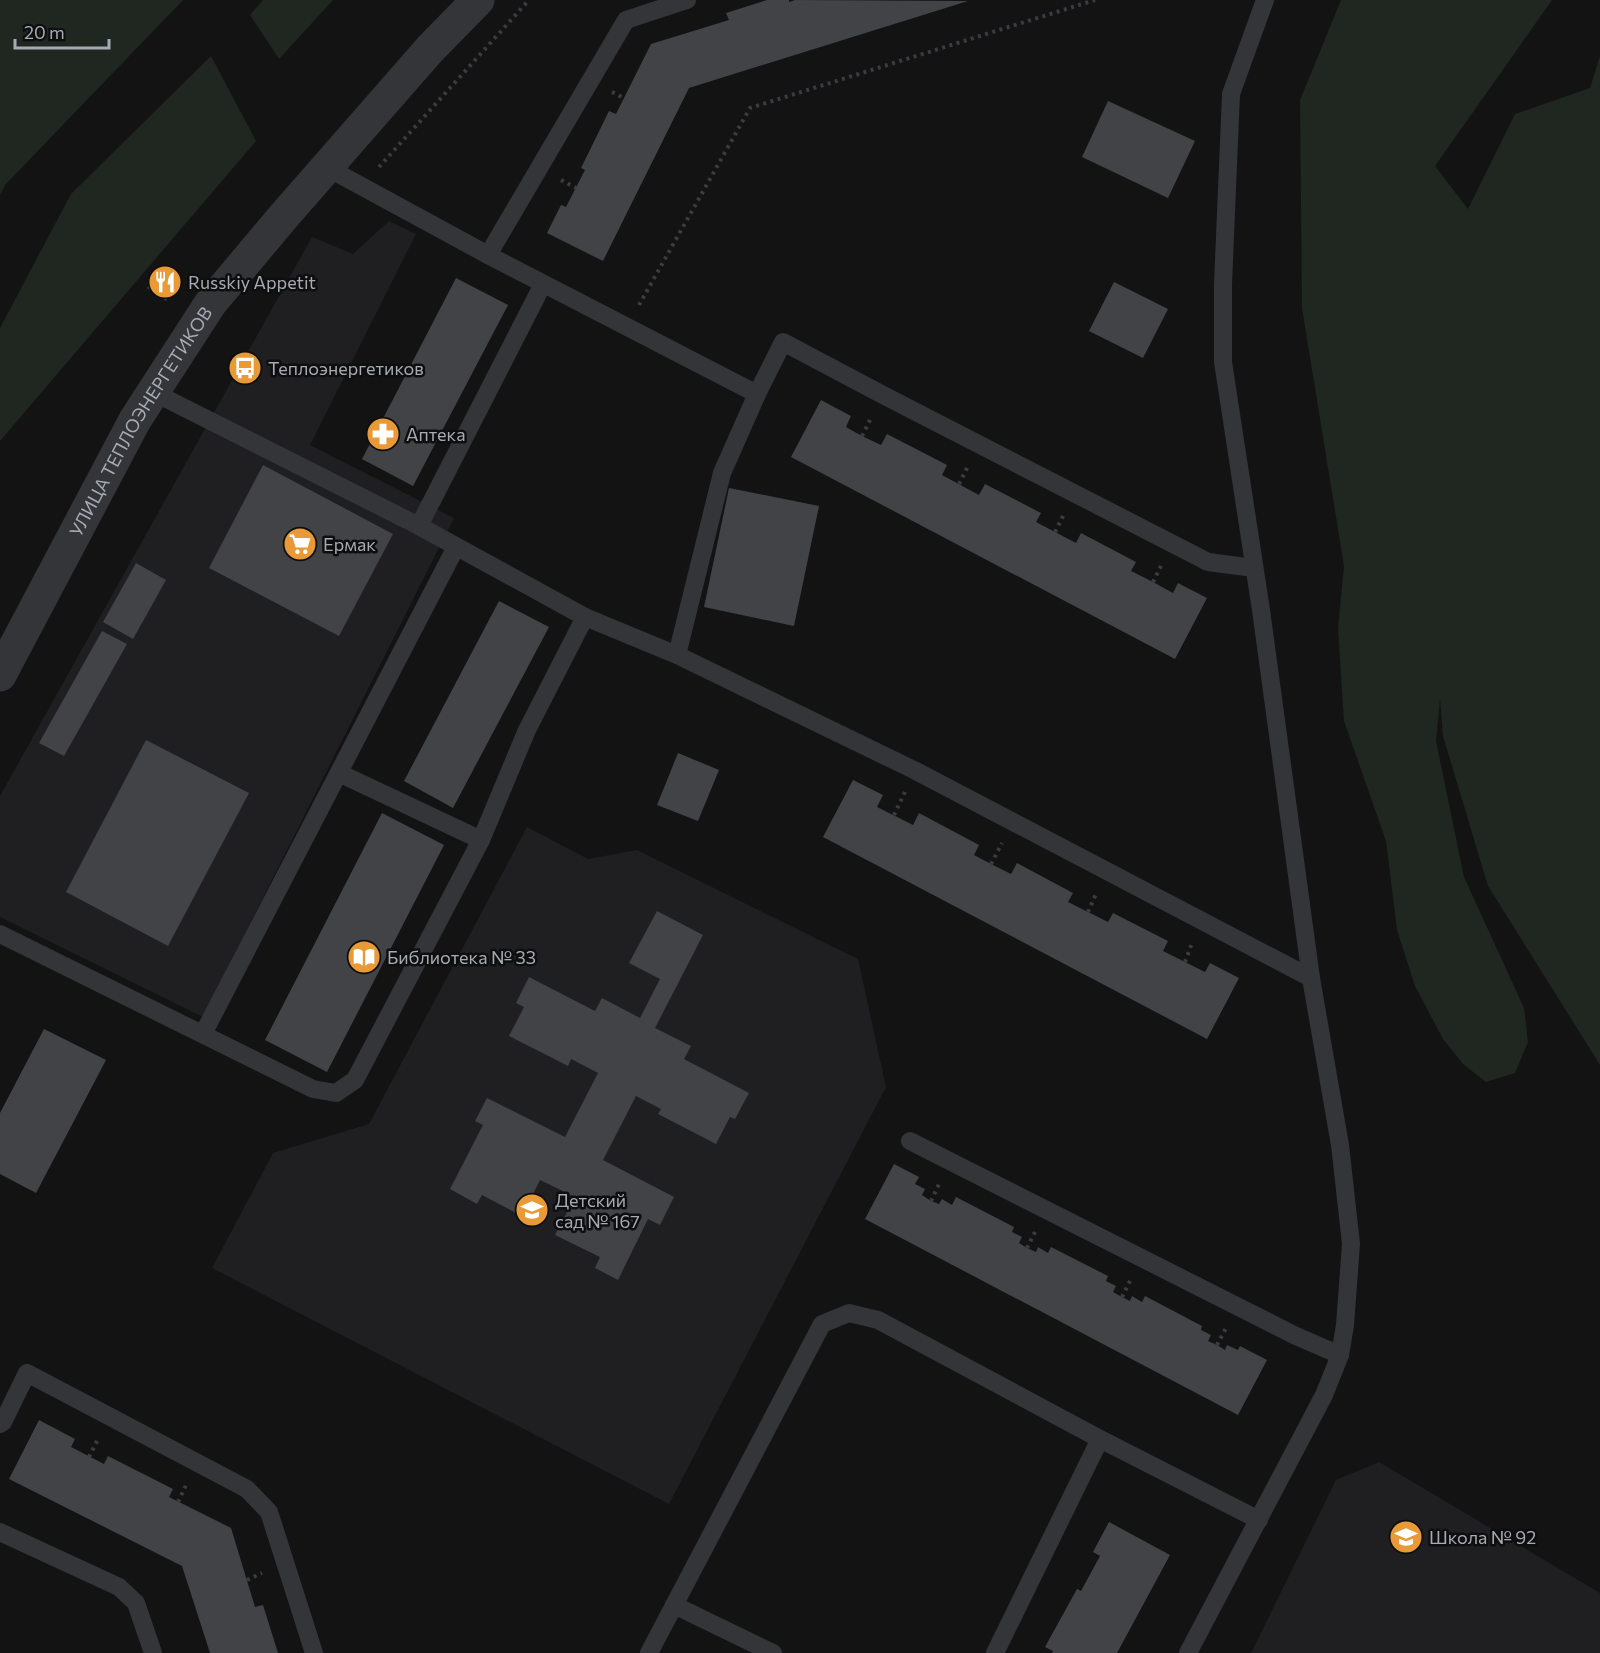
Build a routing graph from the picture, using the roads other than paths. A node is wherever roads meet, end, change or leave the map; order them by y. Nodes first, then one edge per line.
1 (478, 0) edge
2 (687, 0) edge
3 (1265, 0) edge
4 (328, 168) junction
5 (488, 255) junction
6 (543, 284) junction
7 (153, 392) junction
8 (757, 394) junction
9 (419, 526) junction
10 (456, 547) junction
11 (1254, 568) junction
12 (585, 617) junction
13 (677, 655) junction
14 (0, 675) edge
15 (339, 773) junction
16 (481, 840) junction
17 (0, 934) edge
18 (1311, 978) junction
19 (203, 1034) junction
20 (910, 1141) dead end
21 (1340, 1355) junction
22 (0, 1424) edge
23 (1100, 1439) junction
24 (1259, 1520) junction
25 (0, 1532) edge
26 (674, 1605) junction
27 (153, 1653) edge
28 (314, 1653) edge
29 (649, 1653) edge
30 (773, 1653) edge
31 (995, 1653) edge
32 (1188, 1653) edge

1 - 4 street, УЛИЦА ТЕПЛОЭНЕРГЕТИКОВ
2 - 5 lane
3 - 11 lane
4 - 5 lane
4 - 7 street, УЛИЦА ТЕПЛОЭНЕРГЕТИКОВ
5 - 6 lane
6 - 8 lane
6 - 9 lane
7 - 9 lane
7 - 14 street, УЛИЦА ТЕПЛОЭНЕРГЕТИКОВ
8 - 11 lane
8 - 13 lane
9 - 10 lane
10 - 12 lane
10 - 15 lane
11 - 18 lane
12 - 13 lane
12 - 16 lane
13 - 18 lane
15 - 16 lane
15 - 19 lane
16 - 19 lane
17 - 19 lane
18 - 21 lane
20 - 21 lane
21 - 24 lane
22 - 28 lane
23 - 24 lane
23 - 26 lane
23 - 31 lane
24 - 32 lane
25 - 27 lane
26 - 29 lane
26 - 30 lane

